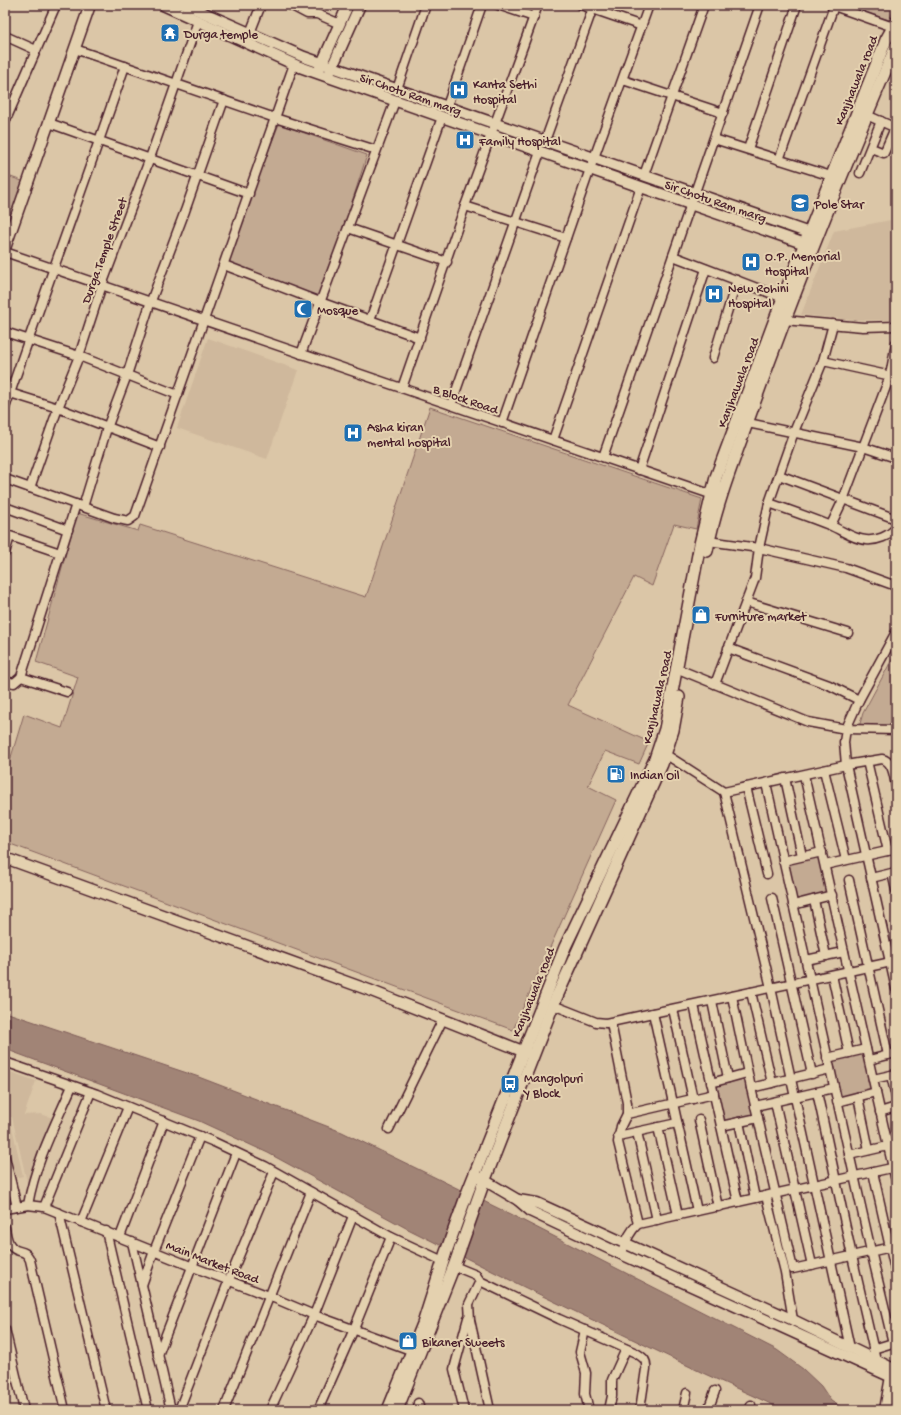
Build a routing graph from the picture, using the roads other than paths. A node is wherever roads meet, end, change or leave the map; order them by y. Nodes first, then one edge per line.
1 (56, 5) edge
2 (90, 5) edge
3 (163, 5) edge
4 (186, 5) edge
5 (262, 5) edge
6 (290, 5) edge
7 (348, 5) edge
8 (360, 5) edge
9 (426, 5) edge
10 (482, 5) edge
11 (498, 5) edge
12 (538, 5) edge
13 (581, 5) edge
14 (648, 5) edge
15 (704, 5) edge
16 (760, 5) edge
17 (797, 5) edge
18 (832, 5) edge
19 (593, 7) edge
20 (534, 17) junction
21 (198, 21) junction
22 (340, 24) junction
23 (895, 24) edge
24 (642, 26) junction
25 (250, 33) junction
26 (5, 36) edge
27 (896, 46) edge
28 (75, 49) junction
29 (36, 50) junction
30 (294, 64) junction
31 (322, 64) junction
32 (125, 66) junction
33 (333, 67) junction
34 (318, 73) junction
35 (328, 77) junction
36 (623, 80) junction
37 (176, 84) junction
38 (397, 89) junction
39 (672, 96) junction
40 (224, 100) junction
41 (395, 101) junction
42 (8, 105) edge
43 (447, 106) junction
44 (723, 113) junction
45 (863, 113) junction
46 (442, 117) junction
47 (275, 118) junction
48 (881, 121) junction
49 (5, 122) edge
50 (49, 123) junction
51 (496, 124) junction
52 (895, 128) edge
53 (492, 135) junction
54 (714, 139) junction
55 (99, 140) junction
56 (545, 141) junction
57 (871, 148) junction
58 (748, 149) junction
59 (376, 150) junction
60 (540, 152) junction
61 (150, 158) junction
62 (595, 158) junction
63 (780, 160) junction
64 (590, 169) junction
65 (860, 173) dead end
66 (644, 175) junction
67 (198, 176) junction
68 (831, 176) junction
69 (640, 187) junction
70 (695, 193) junction
71 (249, 194) junction
72 (691, 205) junction
73 (465, 206) junction
74 (515, 222) junction
75 (348, 228) junction
76 (814, 234) junction
77 (566, 238) junction
78 (397, 245) junction
79 (809, 245) junction
80 (5, 248) edge
81 (5, 252) edge
82 (673, 256) junction
83 (447, 262) junction
84 (224, 265) junction
85 (54, 269) junction
86 (706, 269) junction
87 (737, 280) junction
88 (102, 285) junction
89 (783, 298) junction
90 (150, 301) junction
91 (320, 302) junction
92 (370, 320) junction
93 (784, 320) junction
94 (204, 321) junction
95 (833, 324) junction
96 (896, 326) edge
97 (5, 332) edge
98 (420, 338) junction
99 (28, 340) junction
100 (896, 343) edge
101 (301, 354) junction
102 (79, 356) junction
103 (713, 358) dead end
104 (823, 361) junction
105 (127, 374) junction
106 (893, 377) edge
107 (402, 388) junction
108 (10, 393) junction
109 (178, 394) junction
110 (451, 405) junction
111 (5, 408) edge
112 (58, 408) junction
113 (742, 422) junction
114 (502, 423) junction
115 (107, 428) junction
116 (794, 432) junction
117 (553, 440) junction
118 (160, 447) junction
119 (863, 447) junction
120 (603, 457) junction
121 (896, 458) edge
122 (639, 470) junction
123 (779, 475) junction
124 (5, 479) edge
125 (30, 488) junction
126 (716, 496) junction
127 (843, 500) junction
128 (769, 503) junction
129 (79, 505) junction
130 (5, 507) edge
131 (896, 519) edge
132 (831, 525) junction
133 (896, 528) edge
134 (68, 530) junction
135 (8, 535) edge
136 (708, 541) junction
137 (759, 548) junction
138 (5, 553) edge
139 (60, 553) junction
140 (896, 586) edge
141 (746, 602) junction
142 (896, 632) edge
143 (848, 633) dead end
144 (728, 648) junction
145 (683, 671) junction
146 (21, 677) junction
147 (5, 681) edge
148 (715, 684) junction
149 (67, 692) dead end
150 (859, 700) junction
151 (846, 729) junction
152 (896, 730) edge
153 (665, 754) junction
154 (867, 762) junction
155 (846, 765) junction
156 (824, 770) junction
157 (804, 775) junction
158 (895, 777) edge
159 (785, 778) junction
160 (766, 782) junction
161 (896, 786) edge
162 (746, 787) junction
163 (724, 792) junction
164 (637, 807) junction
165 (892, 850) edge
166 (822, 852) junction
167 (802, 856) junction
168 (866, 856) junction
169 (5, 858) edge
170 (846, 860) junction
171 (783, 861) junction
172 (825, 865) junction
173 (894, 872) edge
174 (767, 874) dead end
175 (871, 878) junction
176 (849, 880) dead end
177 (896, 890) edge
178 (832, 896) junction
179 (772, 898) dead end
180 (814, 900) junction
181 (793, 905) junction
182 (844, 952) junction
183 (826, 956) junction
184 (806, 960) junction
185 (893, 961) edge
186 (868, 967) junction
187 (849, 971) junction
188 (832, 975) junction
189 (810, 980) junction
190 (792, 984) junction
191 (771, 988) junction
192 (896, 989) edge
193 (751, 992) junction
194 (732, 996) junction
195 (712, 1001) junction
196 (694, 1005) junction
197 (553, 1006) junction
198 (673, 1009) junction
199 (653, 1013) junction
200 (443, 1019) junction
201 (611, 1023) junction
202 (866, 1049) junction
203 (529, 1053) junction
204 (849, 1053) junction
205 (892, 1054) edge
206 (827, 1058) junction
207 (869, 1060) junction
208 (5, 1062) edge
209 (830, 1070) junction
210 (747, 1073) junction
211 (812, 1074) junction
212 (894, 1075) edge
213 (728, 1078) junction
214 (791, 1078) junction
215 (873, 1079) junction
216 (711, 1083) junction
217 (772, 1083) junction
218 (72, 1086) junction
219 (751, 1088) junction
220 (834, 1088) junction
221 (91, 1092) junction
222 (817, 1092) junction
223 (876, 1092) junction
224 (714, 1094) junction
225 (858, 1096) junction
226 (795, 1097) junction
227 (896, 1097) edge
228 (693, 1099) junction
229 (775, 1102) junction
230 (837, 1102) junction
231 (673, 1103) junction
232 (755, 1106) junction
233 (128, 1107) junction
234 (896, 1107) edge
235 (880, 1112) junction
236 (627, 1114) junction
237 (758, 1118) junction
238 (699, 1120) dead end
239 (164, 1121) junction
240 (739, 1122) junction
241 (677, 1123) junction
242 (721, 1126) junction
243 (658, 1127) junction
244 (389, 1128) dead end
245 (637, 1132) junction
246 (200, 1136) junction
247 (618, 1136) junction
248 (888, 1146) junction
249 (869, 1150) junction
250 (236, 1153) junction
251 (849, 1155) junction
252 (5, 1157) edge
253 (894, 1167) edge
254 (274, 1172) junction
255 (873, 1172) junction
256 (475, 1175) junction
257 (854, 1176) junction
258 (836, 1180) junction
259 (485, 1181) junction
260 (896, 1181) edge
261 (814, 1185) junction
262 (795, 1190) junction
263 (311, 1192) junction
264 (775, 1194) junction
265 (766, 1196) junction
266 (755, 1198) junction
267 (518, 1200) junction
268 (738, 1202) junction
269 (28, 1205) junction
270 (17, 1207) junction
271 (44, 1207) junction
272 (718, 1207) junction
273 (5, 1209) edge
274 (697, 1211) junction
275 (59, 1213) junction
276 (678, 1215) junction
277 (353, 1216) junction
278 (657, 1220) junction
279 (81, 1222) junction
280 (638, 1224) junction
281 (5, 1228) edge
282 (106, 1231) junction
283 (391, 1236) junction
284 (120, 1237) junction
285 (132, 1242) junction
286 (625, 1244) junction
287 (893, 1247) edge
288 (154, 1251) junction
289 (871, 1251) junction
290 (621, 1255) junction
291 (444, 1256) junction
292 (852, 1256) junction
293 (832, 1260) junction
294 (455, 1262) junction
295 (812, 1264) junction
296 (193, 1267) junction
297 (896, 1274) edge
298 (229, 1280) junction
299 (480, 1281) junction
300 (142, 1286) junction
301 (732, 1292) junction
302 (269, 1296) junction
303 (727, 1303) junction
304 (470, 1313) junction
305 (314, 1315) junction
306 (793, 1320) junction
307 (5, 1329) edge
308 (354, 1329) junction
309 (585, 1330) junction
310 (821, 1339) junction
311 (894, 1342) edge
312 (626, 1348) junction
313 (850, 1348) junction
314 (873, 1349) junction
315 (415, 1352) junction
316 (158, 1355) junction
317 (876, 1360) junction
318 (894, 1373) edge
319 (715, 1391) dead end
320 (687, 1393) dead end
321 (24, 1410) edge
322 (65, 1410) edge
323 (106, 1410) edge
324 (148, 1410) edge
325 (171, 1410) edge
326 (179, 1410) edge
327 (224, 1410) edge
328 (270, 1410) edge
329 (318, 1410) edge
330 (388, 1410) edge
331 (396, 1410) edge
332 (464, 1410) edge
333 (490, 1410) edge
334 (589, 1410) edge
335 (609, 1410) edge
336 (640, 1410) edge
337 (683, 1410) edge
338 (708, 1410) edge
339 (885, 1410) edge

1 - 29 street
2 - 28 street
3 - 21 street, Sir Chotu Ram marg
4 - 25 street, Sir Chotu Ram marg
5 - 25 street
6 - 22 street
7 - 22 street
8 - 33 street
9 - 38 street
10 - 43 street
11 - 20 street
12 - 20 street
13 - 19 street
14 - 24 street
15 - 39 street
16 - 44 street
17 - 58 street
18 - 23 street
18 - 63 street
19 - 24 street
19 - 56 street
20 - 51 street
21 - 30 street, Sir Chotu Ram marg
21 - 37 street, Durga Temple Street
22 - 31 street
23 - 45 main road, Kanjhawala road
24 - 36 street
25 - 31 street, Sir Chotu Ram marg
26 - 29 street
27 - 45 main road, Kanjhawala road
28 - 32 street
28 - 50 street
29 - 42 street
30 - 34 street, Sir Chotu Ram marg
30 - 47 street
31 - 33 street, Sir Chotu Ram marg
31 - 34 street
32 - 37 street
32 - 55 street
33 - 35 street
33 - 38 street, Sir Chotu Ram marg
34 - 35 street, Sir Chotu Ram marg
35 - 41 street, Sir Chotu Ram marg
36 - 39 street
36 - 62 street
37 - 40 street
37 - 61 street, Durga Temple Street
38 - 43 street, Sir Chotu Ram marg
39 - 44 street
39 - 66 street
40 - 47 street
40 - 67 street
41 - 46 street, Sir Chotu Ram marg
41 - 59 street
42 - 49 street
43 - 51 street, Sir Chotu Ram marg
44 - 54 street
45 - 48 street
45 - 68 main road, Kanjhawala road
45 - 76 main road, Kanjhawala road
46 - 53 street, Sir Chotu Ram marg
46 - 78 street
47 - 59 street
47 - 71 street
48 - 52 street
48 - 57 street
50 - 55 street
50 - 80 street
51 - 53 street
51 - 56 street, Sir Chotu Ram marg
52 - 57 street
53 - 60 street, Sir Chotu Ram marg
53 - 73 street
54 - 58 street
54 - 70 street
55 - 61 street
55 - 85 street
56 - 62 street, Sir Chotu Ram marg
57 - 65 street
58 - 63 street
59 - 75 street
60 - 64 street, Sir Chotu Ram marg
60 - 74 street
61 - 67 street
61 - 88 street, Durga Temple Street
62 - 64 street
62 - 66 street, Sir Chotu Ram marg
63 - 68 street
64 - 69 street, Sir Chotu Ram marg
64 - 77 street
66 - 70 street, Sir Chotu Ram marg
67 - 71 street
67 - 90 street
68 - 76 main road, Kanjhawala road
69 - 72 street, Sir Chotu Ram marg
69 - 117 street
70 - 72 street
70 - 76 street, Sir Chotu Ram marg
71 - 84 street
72 - 79 street, Sir Chotu Ram marg
72 - 82 street
73 - 74 street
73 - 83 street
74 - 77 street
74 - 110 street
75 - 78 street
75 - 91 street
76 - 79 main road, Kanjhawala road
77 - 114 street
78 - 83 street
78 - 92 street
79 - 89 main road, Kanjhawala road
79 - 93 main road, Kanjhawala road
81 - 85 street, B Block Road
82 - 86 street
82 - 120 street
83 - 98 street
84 - 91 street
84 - 94 street
85 - 88 street, B Block Road
85 - 99 street
86 - 87 street
86 - 122 street
87 - 89 street
87 - 103 street
88 - 90 street, B Block Road
88 - 102 street, Durga Temple Street
89 - 113 main road, Kanjhawala road
90 - 94 street, B Block Road
90 - 105 street
91 - 92 street
91 - 101 street
92 - 98 street
93 - 95 street
93 - 113 main road, Kanjhawala road
94 - 101 street, B Block Road
94 - 109 street
95 - 96 street
95 - 104 street
97 - 99 street
98 - 107 street
99 - 102 street
99 - 108 street
100 - 106 street
101 - 107 street, B Block Road
102 - 105 street
102 - 112 street, Durga Temple Street
104 - 106 street
104 - 116 street
105 - 109 street
105 - 115 street
106 - 119 street
107 - 110 street, B Block Road
108 - 111 street
108 - 112 street
109 - 118 street
110 - 114 street, B Block Road
112 - 115 street
112 - 125 street, Durga Temple Street
113 - 116 street
113 - 126 main road, Kanjhawala road
114 - 117 street, B Block Road
115 - 118 street
115 - 129 street
116 - 119 street
116 - 123 street
117 - 120 street, B Block Road
118 - 129 street
119 - 121 street
119 - 127 street
120 - 122 street, B Block Road
122 - 126 street, B Block Road
123 - 127 street
123 - 128 street
124 - 125 street
125 - 129 street
126 - 136 main road, Kanjhawala road
126 - 164 main road, Kanjhawala road
127 - 131 street
127 - 132 street
128 - 132 street
128 - 137 street
129 - 134 street
130 - 134 street
132 - 133 street
134 - 139 street
135 - 138 street
135 - 139 street
136 - 137 street
136 - 145 main road, Kanjhawala road
137 - 140 street
137 - 141 street
139 - 146 street
141 - 143 street
141 - 144 street
142 - 150 street
144 - 148 street
144 - 150 street
145 - 148 street
145 - 153 main road, Kanjhawala road
146 - 147 street
146 - 149 street
148 - 151 street
150 - 151 street
151 - 152 street
151 - 155 street
153 - 163 street
153 - 164 main road, Kanjhawala road
154 - 155 street
154 - 158 street
154 - 165 street
155 - 156 street
155 - 168 street
156 - 157 street
156 - 170 street
157 - 159 street
157 - 166 street
158 - 161 street
159 - 160 street
159 - 167 street
160 - 162 street
160 - 171 street
162 - 163 street
162 - 174 street
163 - 191 street
164 - 197 main road, Kanjhawala road
164 - 203 main road, Kanjhawala road
165 - 168 street
166 - 167 street
166 - 172 street
167 - 171 street
168 - 170 street
168 - 175 street
169 - 200 street
170 - 172 street
171 - 181 street
172 - 178 street
173 - 175 street
173 - 177 street
175 - 185 street
176 - 186 street
178 - 180 street
178 - 182 street
179 - 190 street
180 - 181 street
180 - 183 street
181 - 184 street
182 - 183 street
182 - 187 street
183 - 184 street
184 - 189 street
185 - 186 street
185 - 192 street
186 - 187 street
186 - 205 street
187 - 188 street
187 - 202 street
188 - 189 street
188 - 204 street
189 - 190 street
189 - 206 street
190 - 191 street
190 - 211 street
191 - 193 street
191 - 214 street
193 - 194 street
193 - 217 street
194 - 195 street
194 - 210 street
195 - 196 street
195 - 213 street
196 - 198 street
196 - 216 street
197 - 201 street
197 - 203 main road, Kanjhawala road
198 - 199 street
198 - 228 street
199 - 201 street
199 - 231 street
200 - 203 street
200 - 244 street
201 - 236 street
202 - 204 street
202 - 207 street
203 - 256 main road, Kanjhawala road
203 - 259 main road, Kanjhawala road
204 - 206 street
205 - 207 street
206 - 209 street
207 - 215 street
208 - 218 street
209 - 211 street
209 - 220 street
210 - 213 street
210 - 219 street
211 - 214 street
212 - 215 street
212 - 227 street
213 - 216 street
214 - 217 street
214 - 226 street
215 - 223 street
216 - 224 street
217 - 219 street
218 - 221 street
218 - 269 street
219 - 232 street
220 - 222 street
220 - 230 street
221 - 233 street
221 - 271 street
222 - 226 street
222 - 258 street
223 - 225 street
223 - 235 street
224 - 228 street
224 - 242 street
225 - 230 street
225 - 249 street
226 - 229 street
226 - 261 street
228 - 231 street
229 - 232 street
229 - 262 street
230 - 251 street
231 - 236 street
231 - 241 street
232 - 237 street
233 - 239 street
233 - 279 street
234 - 235 street
235 - 248 street
236 - 247 street
237 - 240 street
237 - 264 street
238 - 272 street
239 - 246 street
239 - 284 street
240 - 242 street
240 - 266 street
241 - 243 street
241 - 274 street
242 - 268 street
243 - 245 street
243 - 276 street
245 - 247 street
245 - 278 street
246 - 250 street
246 - 288 street
247 - 280 street
248 - 249 street
248 - 253 street
249 - 251 street
250 - 254 street
250 - 296 street
251 - 257 street
252 - 270 street
253 - 255 street
253 - 260 street
254 - 263 street
254 - 298 street
255 - 257 street
255 - 287 street
256 - 259 street
256 - 291 main road, Kanjhawala road
257 - 258 street
257 - 289 street
258 - 261 street
258 - 292 street
259 - 267 street
259 - 294 main road, Kanjhawala road
261 - 262 street
261 - 293 street
262 - 264 street
262 - 295 street
263 - 277 street
263 - 302 street
264 - 265 street
264 - 295 street
265 - 266 street
265 - 306 street
266 - 268 street
267 - 286 street
267 - 290 street
268 - 272 street
269 - 270 street, Main Market Road
269 - 271 street, Main Market Road
270 - 273 street, Main Market Road
271 - 275 street, Main Market Road
272 - 274 street
274 - 276 street
275 - 279 street, Main Market Road
275 - 323 street
276 - 278 street
277 - 283 street
277 - 305 street
278 - 280 street
279 - 282 street, Main Market Road
280 - 286 street
281 - 322 street
282 - 284 street, Main Market Road
282 - 324 street
283 - 291 street
283 - 308 street
284 - 285 street, Main Market Road
285 - 288 street, Main Market Road
285 - 300 street
286 - 290 street
286 - 301 street
287 - 289 street
287 - 297 street
288 - 296 street, Main Market Road
288 - 300 street
289 - 292 street
289 - 311 street
290 - 303 street
291 - 315 main road, Kanjhawala road
292 - 293 street
292 - 314 street
293 - 295 street
293 - 313 street
294 - 299 street
294 - 315 main road, Kanjhawala road
296 - 298 street, Main Market Road
296 - 316 street
298 - 302 street, Main Market Road
298 - 326 street
299 - 304 street
299 - 309 street
300 - 316 street
301 - 303 street
301 - 306 street
302 - 305 street, Main Market Road
302 - 327 street
303 - 310 street
304 - 332 street
304 - 333 street
305 - 308 street, Main Market Road
305 - 328 street
306 - 310 street
307 - 321 street
308 - 315 street, Main Market Road
308 - 329 street
309 - 312 street
309 - 334 street
310 - 313 street
310 - 318 street
311 - 314 street
312 - 335 street
312 - 336 street
313 - 317 street
314 - 317 street
315 - 330 main road, Kanjhawala road
315 - 331 main road, Kanjhawala road
316 - 325 street
317 - 318 street
318 - 339 street
319 - 338 street
320 - 337 street

